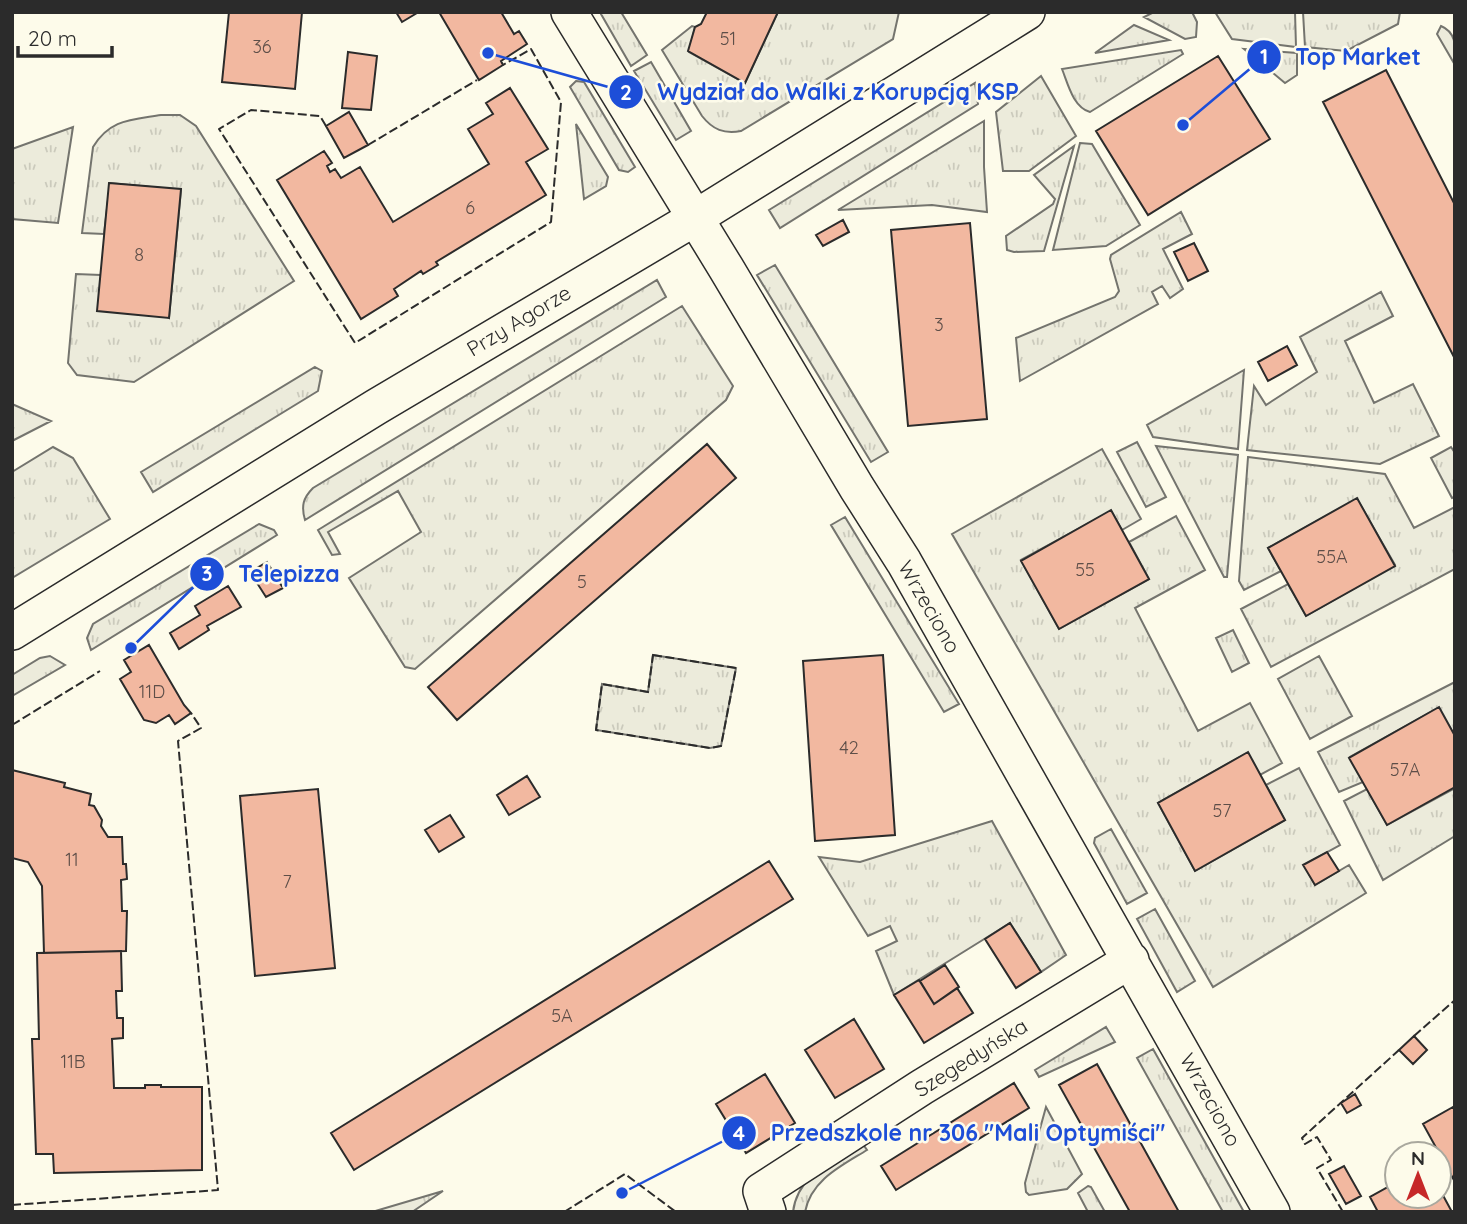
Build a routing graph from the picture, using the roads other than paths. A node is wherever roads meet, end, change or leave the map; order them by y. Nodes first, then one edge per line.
1 (569, 12) edge
2 (1027, 12) edge
3 (695, 218) junction
4 (12, 632) edge
5 (1131, 960) junction
6 (764, 1202) edge
7 (1272, 1212) edge

1 - 3 street, Wrzeciono
2 - 3 street, Przy Agorze
3 - 4 street, Przy Agorze
3 - 5 street, Wrzeciono
5 - 6 street, Szegedyńska
5 - 7 street, Wrzeciono

